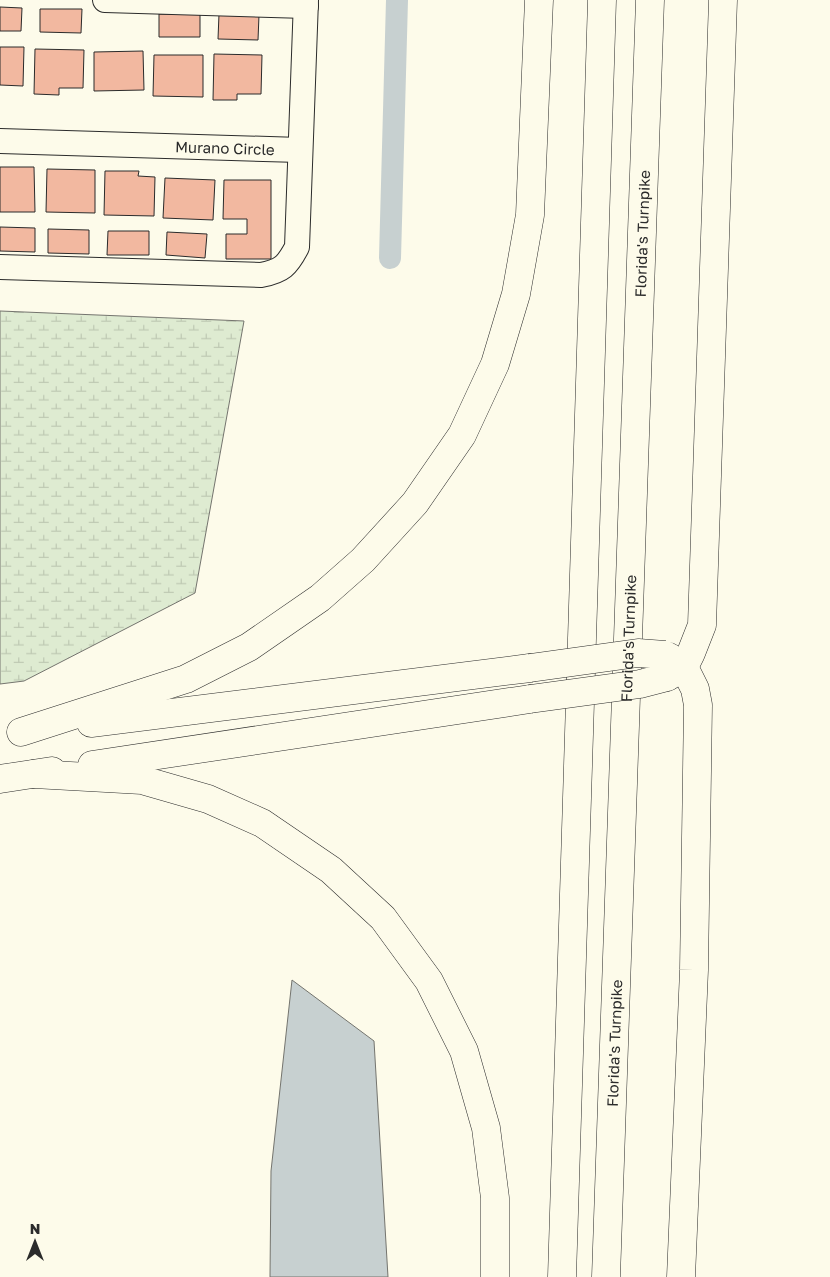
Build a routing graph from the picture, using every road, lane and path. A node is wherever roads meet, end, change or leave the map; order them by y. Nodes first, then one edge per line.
1 (105, 0) edge
2 (539, 0) edge
3 (602, 0) edge
4 (650, 0) edge
5 (723, 0) edge
6 (306, 3) edge
7 (0, 140) edge
8 (300, 150) junction
9 (0, 267) edge
10 (672, 666) junction
11 (11, 733) edge
12 (34, 774) junction
13 (0, 779) edge
14 (494, 1277) edge
15 (562, 1277) edge
16 (606, 1277) edge
17 (681, 1277) edge

1 - 6 street
2 - 11 highway
3 - 15 highway
4 - 16 highway, Florida's Turnpike
5 - 10 highway
6 - 8 street
7 - 8 street, Murano Circle
8 - 9 street
10 - 11 highway, bridge
10 - 12 highway, bridge
10 - 17 highway
12 - 13 highway
12 - 14 highway

